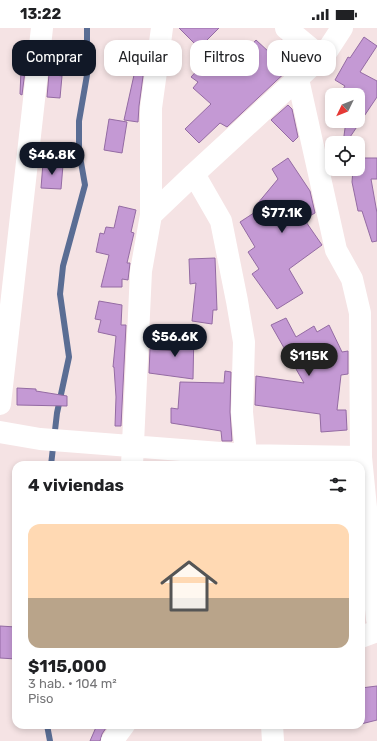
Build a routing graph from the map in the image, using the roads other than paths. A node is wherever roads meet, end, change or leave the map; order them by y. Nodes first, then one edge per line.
1 (42, 28) edge
2 (162, 28) edge
3 (286, 28) edge
4 (342, 28) edge
5 (300, 40) edge
6 (334, 40) edge
7 (301, 76) edge
8 (298, 79) junction
9 (194, 174) junction
10 (151, 216) junction
11 (8, 264) edge
12 (0, 404) edge
13 (0, 432) edge
14 (366, 445) edge
15 (133, 455) edge
16 (247, 460) edge
17 (377, 619) edge
18 (377, 631) edge
19 (365, 636) edge
20 (121, 729) edge
21 (272, 729) edge
22 (112, 741) edge
23 (273, 741) edge

1 - 11 street
2 - 10 street
3 - 5 street
4 - 6 street
7 - 8 street
8 - 9 street
8 - 14 street
9 - 10 street
9 - 16 street
10 - 15 street
11 - 12 street
13 - 15 street
14 - 16 street
14 - 17 street
15 - 16 street
18 - 19 street
20 - 22 street
21 - 23 street

